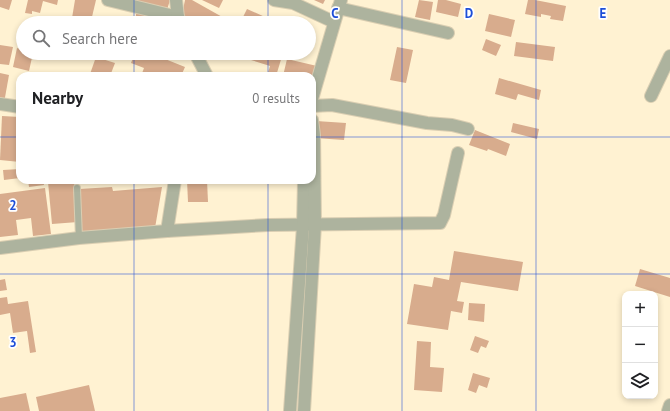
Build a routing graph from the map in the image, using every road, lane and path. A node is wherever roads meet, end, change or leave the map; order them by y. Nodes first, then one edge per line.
1 (108, 0) edge
2 (176, 0) edge
3 (274, 0) edge
4 (340, 4) edge
5 (166, 16) edge
6 (179, 16) edge
7 (334, 22) junction
8 (448, 33) dead end
9 (670, 56) edge
10 (199, 60) edge
11 (205, 72) edge
12 (316, 85) edge
13 (651, 96) dead end
14 (0, 104) edge
15 (16, 106) edge
16 (316, 106) edge
17 (468, 129) dead end
18 (458, 153) dead end
19 (174, 184) edge
20 (304, 184) edge
21 (311, 184) edge
22 (77, 188) dead end
23 (309, 225) junction
24 (167, 231) junction
25 (79, 238) junction
26 (0, 248) edge
27 (670, 405) edge
28 (290, 411) edge
29 (304, 411) edge
30 (668, 411) edge

1 - 5 street
2 - 6 street
3 - 7 street
4 - 7 street
4 - 8 street
7 - 12 street
9 - 13 street
10 - 11 street
14 - 15 street
16 - 17 street
18 - 23 street
19 - 24 street
20 - 23 street
21 - 23 street
22 - 25 lane
23 - 24 street
23 - 28 street
23 - 29 street
24 - 25 street
25 - 26 street
27 - 30 street

